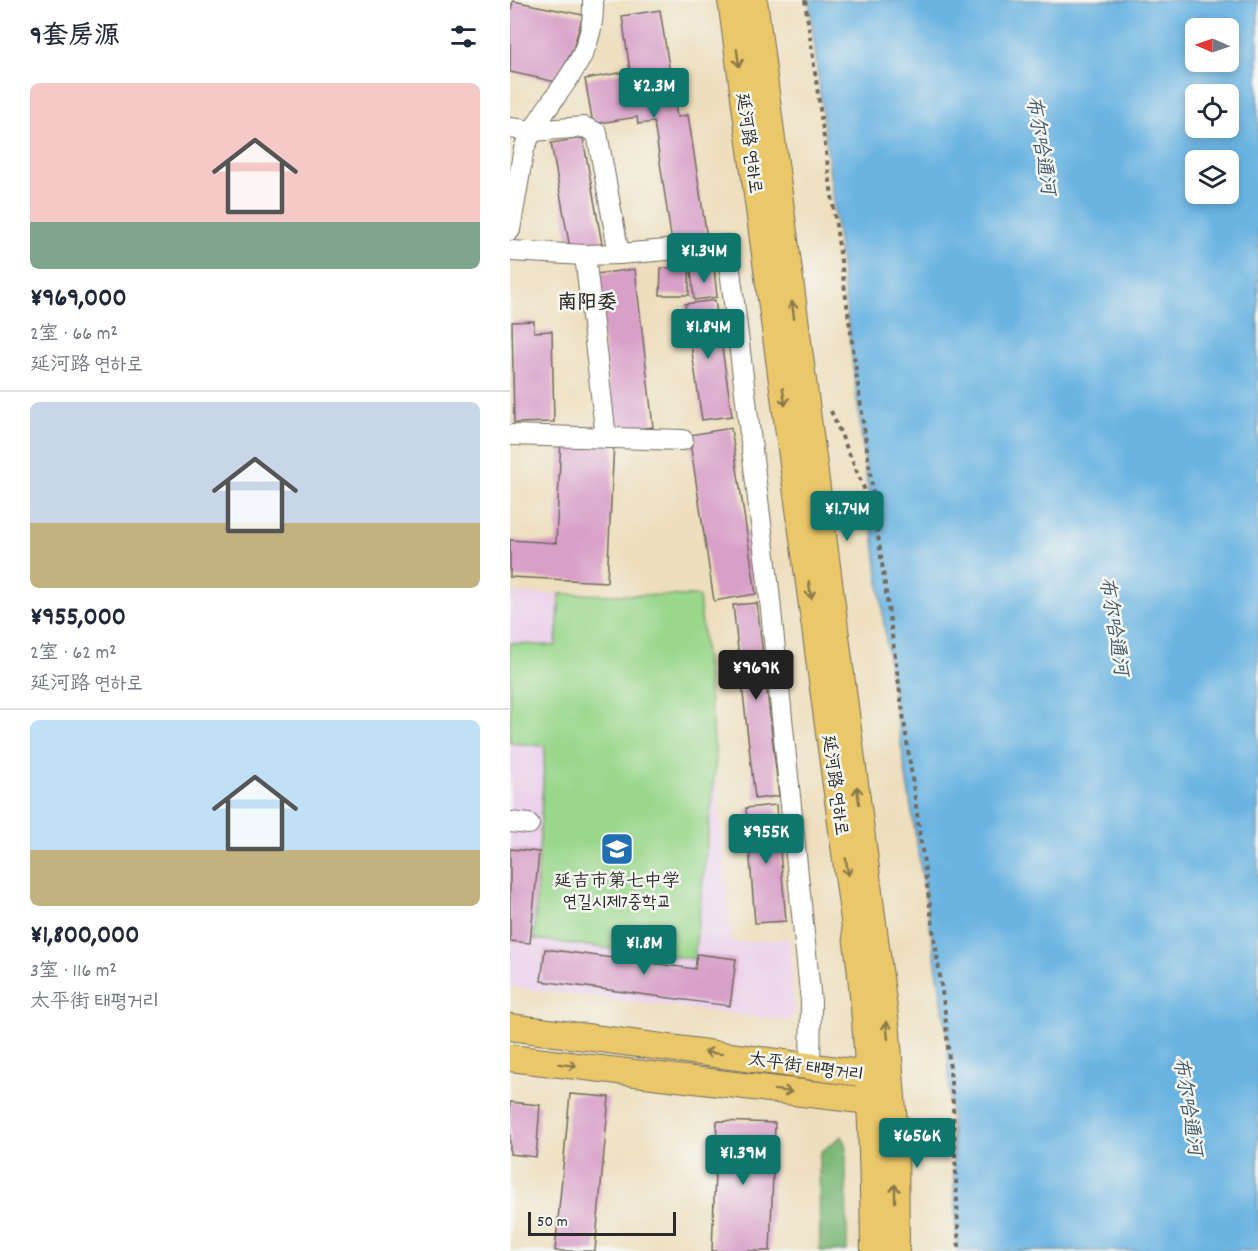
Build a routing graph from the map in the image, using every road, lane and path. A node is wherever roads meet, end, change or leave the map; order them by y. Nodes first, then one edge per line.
1 (593, 0) edge
2 (731, 0) edge
3 (754, 0) edge
4 (805, 0) edge
5 (510, 128) edge
6 (533, 131) junction
7 (510, 230) edge
8 (510, 251) edge
9 (619, 254) junction
10 (585, 255) junction
11 (829, 406) dead end
12 (510, 435) edge
13 (606, 438) junction
14 (683, 440) dead end
15 (875, 514) junction
16 (510, 1027) edge
17 (510, 1058) edge
18 (810, 1066) junction
19 (868, 1074) junction
20 (892, 1088) junction
21 (870, 1101) junction
22 (874, 1251) edge
23 (896, 1251) edge
24 (959, 1251) edge

1 - 6 street
2 -> 19 main road, 延河路 연하로
20 -> 3 main road, 延河路 연하로
4 - 15 path
5 - 6 street
6 - 7 street
6 - 9 street
8 - 10 street
9 - 10 street
9 - 18 street
10 - 13 street
11 - 15 path
12 - 13 street
13 - 14 street
15 - 24 path
18 -> 16 main road, 太平街 태평거리
17 -> 21 main road, 太平街 태평거리
18 - 19 main road, 太平街 태평거리
19 - 20 main road, 太平街 태평거리
19 - 21 main road, 延河路 연하로
20 - 21 main road, 太平街 태평거리
23 -> 20 main road, 延河路 연하로
21 - 22 main road, 延河路 연하로

